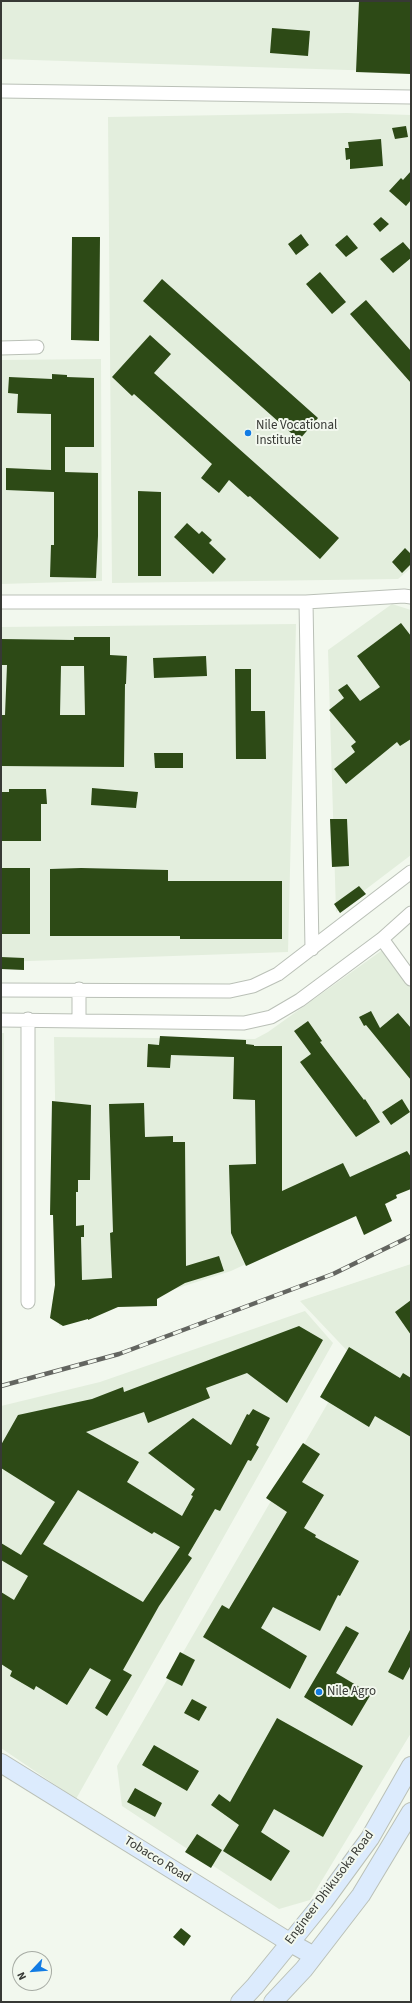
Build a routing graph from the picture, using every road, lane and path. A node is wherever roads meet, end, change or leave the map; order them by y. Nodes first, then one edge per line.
1 (1, 91) edge
2 (411, 97) edge
3 (36, 347) dead end
4 (1, 348) edge
5 (411, 597) edge
6 (1, 602) edge
7 (306, 602) junction
8 (409, 877) edge
9 (411, 913) edge
10 (382, 939) junction
11 (312, 949) junction
12 (411, 979) edge
13 (1, 990) edge
14 (80, 990) junction
15 (28, 1019) junction
16 (1, 1020) edge
17 (79, 1020) junction
18 (28, 1302) dead end
19 (1, 1763) edge
20 (411, 1766) edge
21 (411, 1812) edge
22 (289, 1942) junction
23 (314, 1956) junction
24 (240, 2002) edge
25 (273, 2002) edge

1 - 2 street
3 - 4 street
5 - 7 street
6 - 7 street
7 - 11 street
8 - 11 street
9 - 10 street
10 - 12 street
10 - 17 street
11 - 14 street
13 - 14 street
14 - 17 street
15 - 16 street
15 - 17 street
15 - 18 street
19 - 22 street, Tobacco Road
20 - 22 street, Engineer Dhikusoka Road
21 - 23 street, Engineer Dhikusoka Road
22 - 23 street, Tobacco Road
22 - 24 street, Engineer Dhikusoka Road
23 - 25 street, Engineer Dhikusoka Road

